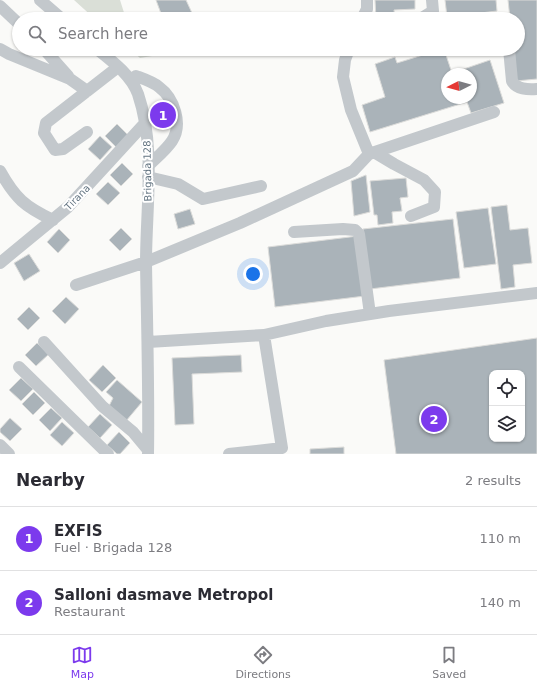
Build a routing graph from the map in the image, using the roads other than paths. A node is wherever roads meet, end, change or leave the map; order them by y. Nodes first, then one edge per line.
1 (40, 0) edge
2 (367, 0) edge
3 (0, 6) edge
4 (54, 12) edge
5 (365, 12) edge
6 (12, 17) edge
7 (0, 49) edge
8 (12, 55) edge
9 (14, 56) edge
10 (50, 56) edge
11 (105, 56) edge
12 (346, 56) edge
13 (510, 56) edge
14 (118, 67) junction
15 (136, 76) dead end
16 (70, 79) junction
17 (537, 89) edge
18 (87, 91) junction
19 (494, 112) dead end
20 (146, 122) junction
21 (86, 132) dead end
22 (371, 153) junction
23 (0, 171) edge
24 (148, 172) junction
25 (261, 186) dead end
26 (411, 216) dead end
27 (53, 220) junction
28 (294, 232) dead end
29 (146, 262) junction
30 (0, 263) edge
31 (76, 285) dead end
32 (537, 293) edge
33 (370, 314) junction
34 (264, 335) junction
35 (44, 342) dead end
36 (148, 342) junction
37 (19, 367) dead end
38 (0, 444) edge
39 (282, 451) edge
40 (148, 452) edge
41 (8, 454) edge
42 (108, 454) edge
43 (229, 454) edge

1 - 4 street
2 - 5 street
3 - 6 street
7 - 8 street
9 - 16 street
10 - 16 street
11 - 14 street, Brigada 128
12 - 22 street
13 - 17 street
14 - 18 street
14 - 20 street, Brigada 128
15 - 24 street
16 - 18 street
18 - 21 street
19 - 22 street
20 - 24 street, Brigada 128
20 - 27 street, Tirana
22 - 26 street
22 - 29 street
23 - 27 street
24 - 25 street
24 - 29 street, Brigada 128
27 - 30 street, Tirana
28 - 33 street
29 - 31 street
29 - 36 street, Brigada 128
32 - 33 street
33 - 34 street
34 - 36 street
34 - 39 street
35 - 40 street, Brigada 128
36 - 40 street, Brigada 128
37 - 42 street
38 - 41 street
39 - 43 street

